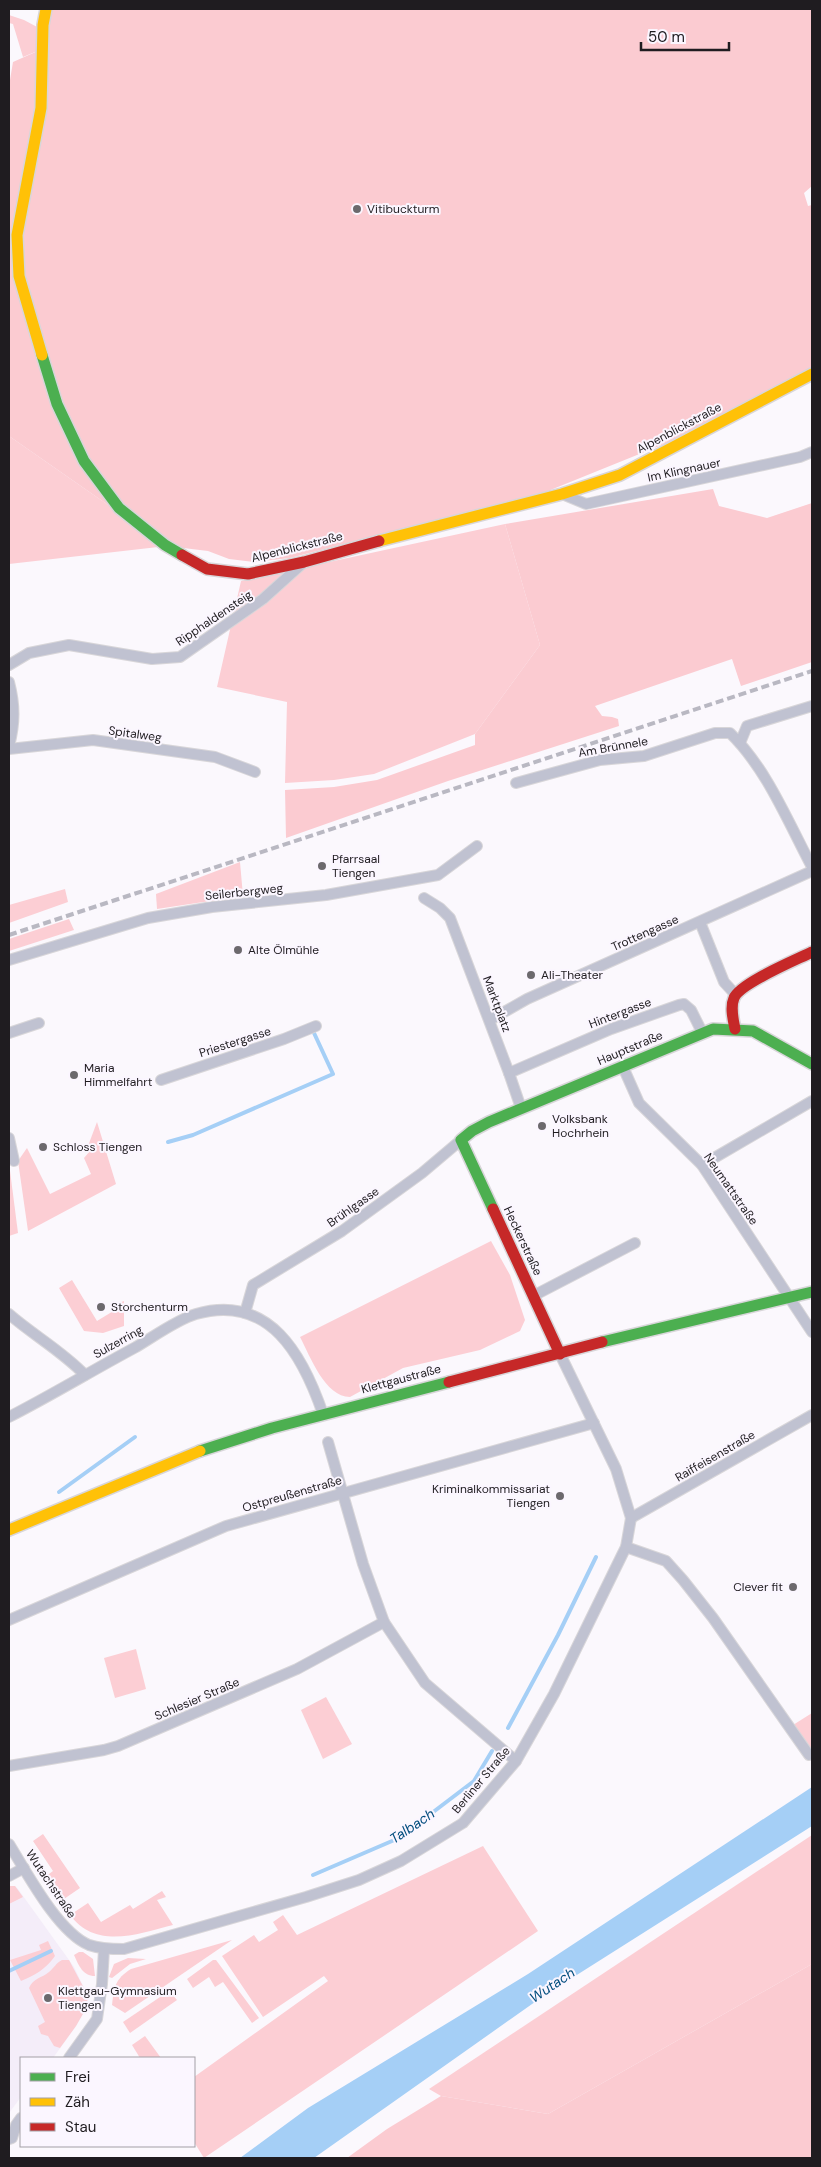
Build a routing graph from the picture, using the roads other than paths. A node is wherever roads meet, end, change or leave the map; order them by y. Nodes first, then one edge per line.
1 (46, 9) edge
2 (812, 374) edge
3 (812, 452) edge
4 (562, 494) junction
5 (304, 562) junction
6 (9, 665) edge
7 (9, 682) edge
8 (812, 706) edge
9 (740, 743) junction
10 (9, 748) edge
11 (254, 772) dead end
12 (516, 783) dead end
13 (477, 846) dead end
14 (812, 867) edge
15 (812, 871) edge
16 (424, 898) dead end
17 (700, 922) junction
18 (812, 952) edge
19 (9, 960) edge
20 (736, 994) junction
21 (490, 1020) junction
22 (39, 1023) dead end
23 (316, 1026) dead end
24 (735, 1029) junction
25 (702, 1032) junction
26 (9, 1033) edge
27 (812, 1064) edge
28 (623, 1067) junction
29 (509, 1073) junction
30 (161, 1080) dead end
31 (812, 1101) edge
32 (521, 1108) junction
33 (9, 1138) edge
34 (461, 1140) junction
35 (14, 1161) dead end
36 (702, 1165) junction
37 (635, 1243) dead end
38 (812, 1292) edge
39 (533, 1296) junction
40 (789, 1298) junction
41 (245, 1313) junction
42 (9, 1314) edge
43 (812, 1332) edge
44 (560, 1354) junction
45 (85, 1374) junction
46 (323, 1414) junction
47 (812, 1416) edge
48 (9, 1417) edge
49 (594, 1423) junction
50 (328, 1442) dead end
51 (342, 1493) junction
52 (631, 1518) junction
53 (9, 1530) edge
54 (626, 1547) junction
55 (9, 1620) edge
56 (384, 1622) junction
57 (809, 1755) dead end
58 (516, 1761) junction
59 (9, 1766) edge
60 (9, 1844) edge
61 (24, 1868) junction
62 (9, 1876) edge
63 (104, 1948) junction
64 (70, 2057) edge
65 (20, 2119) edge
66 (9, 2139) edge

1 - 5 street, Alpenblickstraße
2 - 4 street, Alpenblickstraße
3 - 4 street, Im Klingnauer
4 - 5 street, Alpenblickstraße
5 - 6 street, Ripphaldensteig
7 - 10 street
8 - 9 street
9 - 12 street, Am Brünnele
9 - 14 street, Am Brünnele
10 - 11 street, Spitalweg
13 - 19 street, Seilerbergweg
15 - 17 street, Trottengasse
16 - 21 street, Marktplatz
17 - 20 street
17 - 21 street, Trottengasse
18 - 20 street
20 - 24 street
21 - 29 street, Marktplatz
22 - 26 street
23 - 30 street, Priestergasse
24 - 25 street, Hauptstraße
24 - 27 street, Hauptstraße
25 - 28 street, Hauptstraße
25 - 29 street, Hintergasse
28 - 32 street, Hauptstraße
28 - 36 street, Neumattstraße
29 - 32 street, Marktplatz
31 - 36 street
32 - 34 street, Hauptstraße
33 - 35 street
34 - 39 street, Heckerstraße
34 - 41 street, Brühlgasse
36 - 40 street, Neumattstraße
37 - 39 street
38 - 40 street, Klettgaustraße
39 - 44 street, Heckerstraße
40 - 43 street, Neumattstraße
40 - 44 street, Klettgaustraße
41 - 45 street, Sulzerring
41 - 46 street
42 - 45 street
44 - 46 street, Klettgaustraße
44 - 49 street, Berliner Straße
45 - 48 street, Sulzerring
46 - 53 street, Klettgaustraße
47 - 52 street, Raiffeisenstraße
49 - 51 street, Ostpreußenstraße
49 - 52 street, Berliner Straße
50 - 51 street
51 - 55 street, Ostpreußenstraße
51 - 56 street
52 - 54 street, Berliner Straße
54 - 57 street
54 - 58 street, Berliner Straße
56 - 58 street
56 - 59 street, Schlesier Straße
58 - 63 street, Berliner Straße
60 - 61 street, Wutachstraße
61 - 62 street
61 - 63 street, Wutachstraße
63 - 64 street
65 - 66 street

